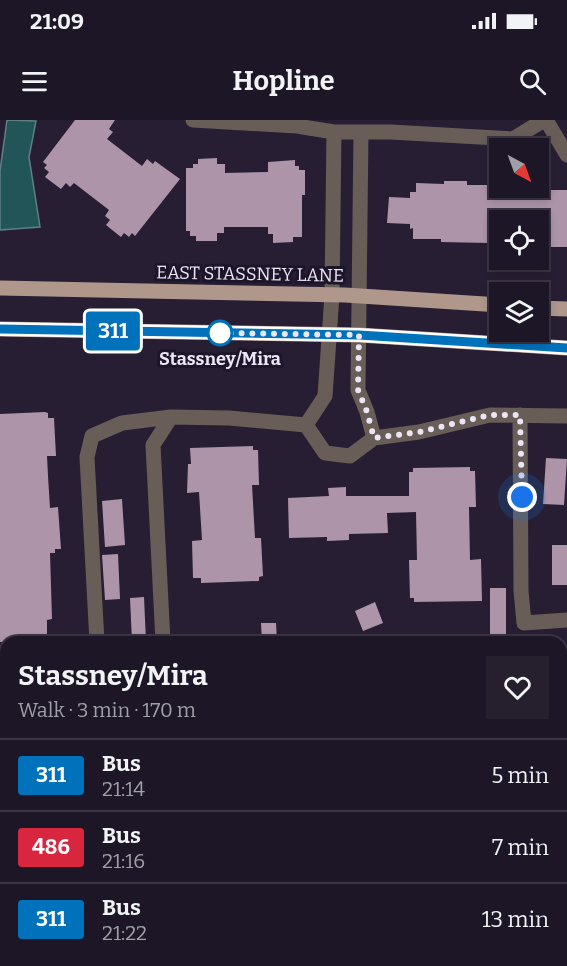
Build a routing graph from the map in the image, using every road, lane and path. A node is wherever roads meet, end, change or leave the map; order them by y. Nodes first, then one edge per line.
1 (193, 120) edge
2 (545, 120) edge
3 (334, 132) junction
4 (361, 132) junction
5 (567, 155) edge
6 (0, 288) edge
7 (332, 295) junction
8 (359, 296) junction
9 (489, 304) edge
10 (549, 308) edge
11 (567, 309) edge
12 (0, 329) edge
13 (359, 335) junction
14 (329, 336) junction
15 (567, 348) edge
16 (520, 415) junction
17 (567, 416) edge
18 (171, 417) junction
19 (306, 425) junction
20 (374, 438) junction
21 (567, 620) edge
22 (97, 636) edge
23 (163, 636) edge

1 - 3 street
2 - 4 street
2 - 5 street
3 - 4 street
3 - 7 street
4 - 8 street
6 - 7 main road, EAST STASSNEY LANE
7 - 8 main road, EAST STASSNEY LANE
7 - 14 street
8 - 9 main road, EAST STASSNEY LANE
8 - 13 street
10 - 11 main road
12 - 14 main road
13 - 14 main road
13 - 15 main road
13 - 20 street
14 - 19 street
16 - 17 street
16 - 20 street
16 - 21 street
18 - 19 street
18 - 22 street
18 - 23 street
19 - 20 street

